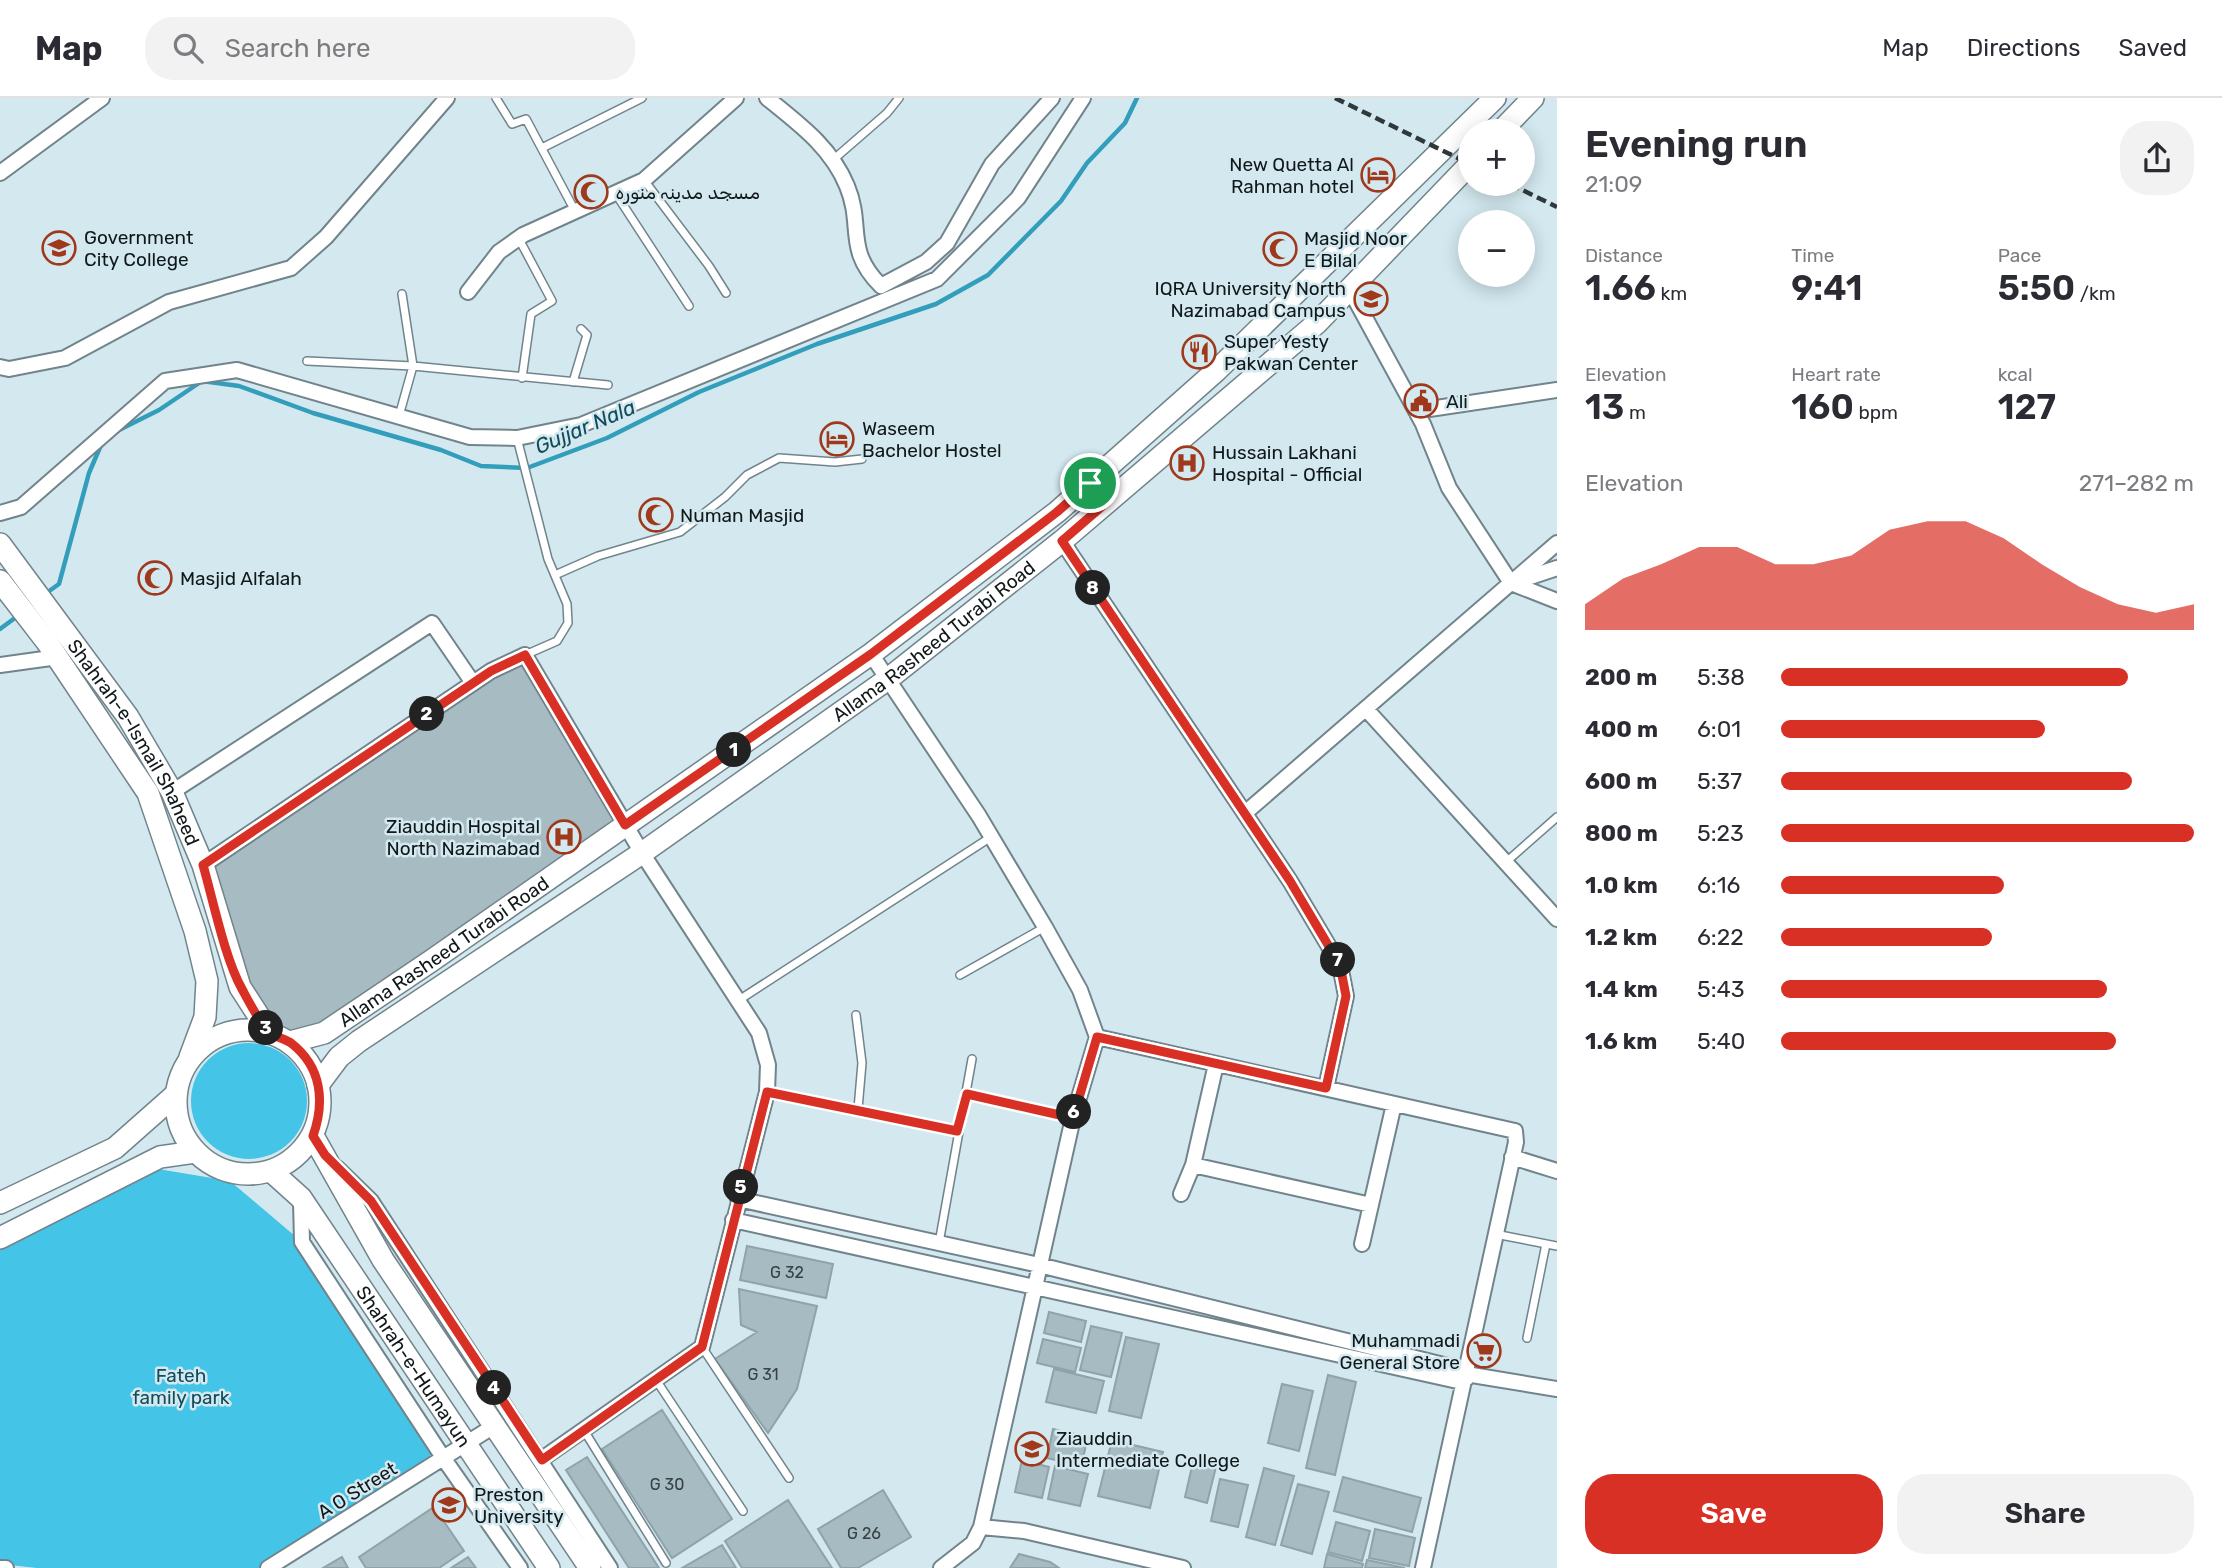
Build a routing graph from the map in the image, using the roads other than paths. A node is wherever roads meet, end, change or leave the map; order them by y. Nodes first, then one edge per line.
1 (102, 98) edge
2 (447, 98) edge
3 (496, 98) edge
4 (642, 98) edge
5 (736, 98) edge
6 (767, 98) edge
7 (899, 98) edge
8 (1052, 98) edge
9 (1083, 98) edge
10 (1494, 98) edge
11 (1533, 98) edge
12 (1513, 119) edge
13 (542, 148) junction
14 (834, 159) junction
15 (0, 173) edge
16 (1458, 177) edge
17 (644, 180) junction
18 (616, 194) junction
19 (575, 212) junction
20 (518, 238) junction
21 (1350, 290) junction
22 (468, 292) dead end
23 (726, 293) dead end
24 (402, 294) dead end
25 (689, 306) dead end
26 (582, 329) dead end
27 (307, 361) dead end
28 (413, 366) junction
29 (0, 367) edge
30 (522, 378) junction
31 (573, 382) junction
32 (608, 385) dead end
33 (1557, 390) edge
34 (1416, 411) junction
35 (400, 416) junction
36 (517, 438) junction
37 (862, 459) dead end
38 (1090, 483) junction
39 (1107, 502) junction
40 (0, 513) edge
41 (1062, 541) junction
42 (1557, 543) edge
43 (0, 544) edge
44 (993, 560) junction
45 (1557, 568) edge
46 (555, 575) junction
47 (0, 581) edge
48 (1011, 581) junction
49 (1511, 583) junction
50 (1557, 601) edge
51 (53, 649) junction
52 (871, 654) junction
53 (525, 655) junction
54 (0, 665) edge
55 (888, 679) junction
56 (473, 683) junction
57 (1366, 709) junction
58 (172, 792) junction
59 (1245, 813) junction
60 (1557, 817) edge
61 (625, 825) junction
62 (991, 836) junction
63 (642, 853) junction
64 (1505, 863) junction
65 (203, 865) junction
66 (1557, 919) edge
67 (1045, 927) junction
68 (960, 975) dead end
69 (739, 1000) junction
70 (856, 1015) dead end
71 (269, 1032) junction
72 (1097, 1037) junction
73 (290, 1042) junction
74 (190, 1057) junction
75 (972, 1059) dead end
76 (1216, 1064) junction
77 (318, 1085) junction
78 (1326, 1088) junction
79 (767, 1092) junction
80 (967, 1094) junction
81 (175, 1095) junction
82 (1394, 1104) junction
83 (858, 1109) junction
84 (1073, 1118) junction
85 (957, 1131) junction
86 (313, 1136) junction
87 (195, 1152) junction
88 (325, 1155) junction
89 (1512, 1157) junction
90 (1193, 1165) junction
91 (271, 1171) junction
92 (1557, 1171) edge
93 (1181, 1194) dead end
94 (301, 1198) junction
95 (738, 1199) junction
96 (0, 1203) edge
97 (1371, 1205) junction
98 (733, 1220) junction
99 (1494, 1234) junction
100 (0, 1238) edge
101 (939, 1243) junction
102 (1362, 1244) dead end
103 (1546, 1244) junction
104 (1557, 1247) edge
105 (1039, 1265) junction
106 (1035, 1287) junction
107 (1527, 1338) dead end
108 (702, 1347) junction
109 (1466, 1376) junction
110 (656, 1380) junction
111 (1557, 1389) edge
112 (494, 1426) junction
113 (585, 1432) junction
114 (465, 1444) junction
115 (444, 1459) junction
116 (542, 1460) junction
117 (789, 1478) dead end
118 (743, 1511) dead end
119 (981, 1527) junction
120 (666, 1563) dead end
121 (0, 1567) edge
122 (6, 1568) edge
123 (268, 1568) edge
124 (520, 1568) edge
125 (550, 1568) edge
126 (590, 1568) edge
127 (610, 1568) edge
128 (941, 1568) edge
129 (1183, 1568) edge
130 (1423, 1568) edge

1 - 15 street
2 - 29 street
3 - 13 lane
4 - 13 lane
5 - 17 street
6 - 14 street
7 - 14 lane
8 - 14 street
9 - 36 street
10 - 38 main road, Allama Rasheed Turabi Road
11 - 12 main road
13 - 19 lane
16 - 21 main road, Allama Rasheed Turabi Road
17 - 18 street
17 - 23 lane
18 - 19 street
18 - 25 lane
19 - 20 street
20 - 22 street
20 - 30 lane
21 - 34 street
21 - 39 main road, Allama Rasheed Turabi Road
24 - 28 lane
26 - 31 lane
27 - 28 lane
28 - 30 lane
28 - 35 lane
30 - 31 lane
31 - 32 lane
33 - 34 street
34 - 49 street
35 - 36 street
35 - 40 street
36 - 46 lane
37 - 46 lane
38 - 39 main road
38 - 44 main road, Allama Rasheed Turabi Road
39 - 41 main road, Allama Rasheed Turabi Road
41 - 48 main road, Allama Rasheed Turabi Road
41 - 59 street
42 - 49 street
43 - 58 main road, Shahrah-e-Ismail Shaheed
44 - 48 main road
44 - 52 main road, Allama Rasheed Turabi Road
45 - 49 street
46 - 53 lane
47 - 51 main road, Shahrah-e-Ismail Shaheed
48 - 55 main road, Allama Rasheed Turabi Road
49 - 50 street
49 - 57 street
51 - 54 street
51 - 74 main road, Shahrah-e-Ismail Shaheed
52 - 55 street
52 - 61 main road, Allama Rasheed Turabi Road
53 - 56 street
53 - 61 street
55 - 62 street
55 - 63 main road, Allama Rasheed Turabi Road
56 - 58 street
56 - 65 street
57 - 59 street
57 - 64 street
58 - 65 main road, Shahrah-e-Ismail Shaheed
59 - 78 street
60 - 64 lane
61 - 63 street
61 - 73 main road, Allama Rasheed Turabi Road
62 - 67 street
62 - 69 lane
63 - 69 street
63 - 77 main road, Allama Rasheed Turabi Road
64 - 66 street
65 - 71 main road, Shahrah-e-Ismail Shaheed
67 - 68 lane
67 - 72 street
69 - 79 street
70 - 83 lane
71 - 73 main road
71 - 74 main road
72 - 76 street
72 - 84 street
73 - 77 main road
74 - 81 main road
75 - 80 lane
76 - 78 street
76 - 90 street
77 - 86 main road
78 - 82 street
79 - 83 lane
79 - 95 street
80 - 84 lane
80 - 85 lane
81 - 87 main road
81 - 96 main road
82 - 89 street
82 - 97 street
83 - 85 lane
84 - 105 street
85 - 101 lane
86 - 88 main road, Shahrah-e-Humayun
86 - 91 main road
87 - 91 main road
87 - 100 main road
88 - 112 main road, Shahrah-e-Humayun
88 - 116 street
89 - 92 street
89 - 99 street
90 - 93 street
90 - 97 street
91 - 94 main road, Shahrah-e-Humayun
94 - 114 main road, Shahrah-e-Humayun
94 - 115 street
95 - 98 street
95 - 101 street
97 - 102 street
98 - 106 street
98 - 108 street
99 - 103 lane
99 - 109 street
101 - 105 street
103 - 104 lane
103 - 107 lane
105 - 106 street
105 - 109 street
106 - 109 street
106 - 119 street
108 - 110 street
108 - 117 lane
109 - 111 street
109 - 130 street
110 - 113 street
110 - 118 lane
112 - 114 street, A O Street
112 - 126 main road, Shahrah-e-Humayun
113 - 116 street
113 - 120 lane
114 - 115 street, A O Street
114 - 125 main road, Shahrah-e-Humayun
115 - 123 street, A O Street
115 - 124 street
116 - 127 street
119 - 128 street
119 - 129 street
121 - 122 street

